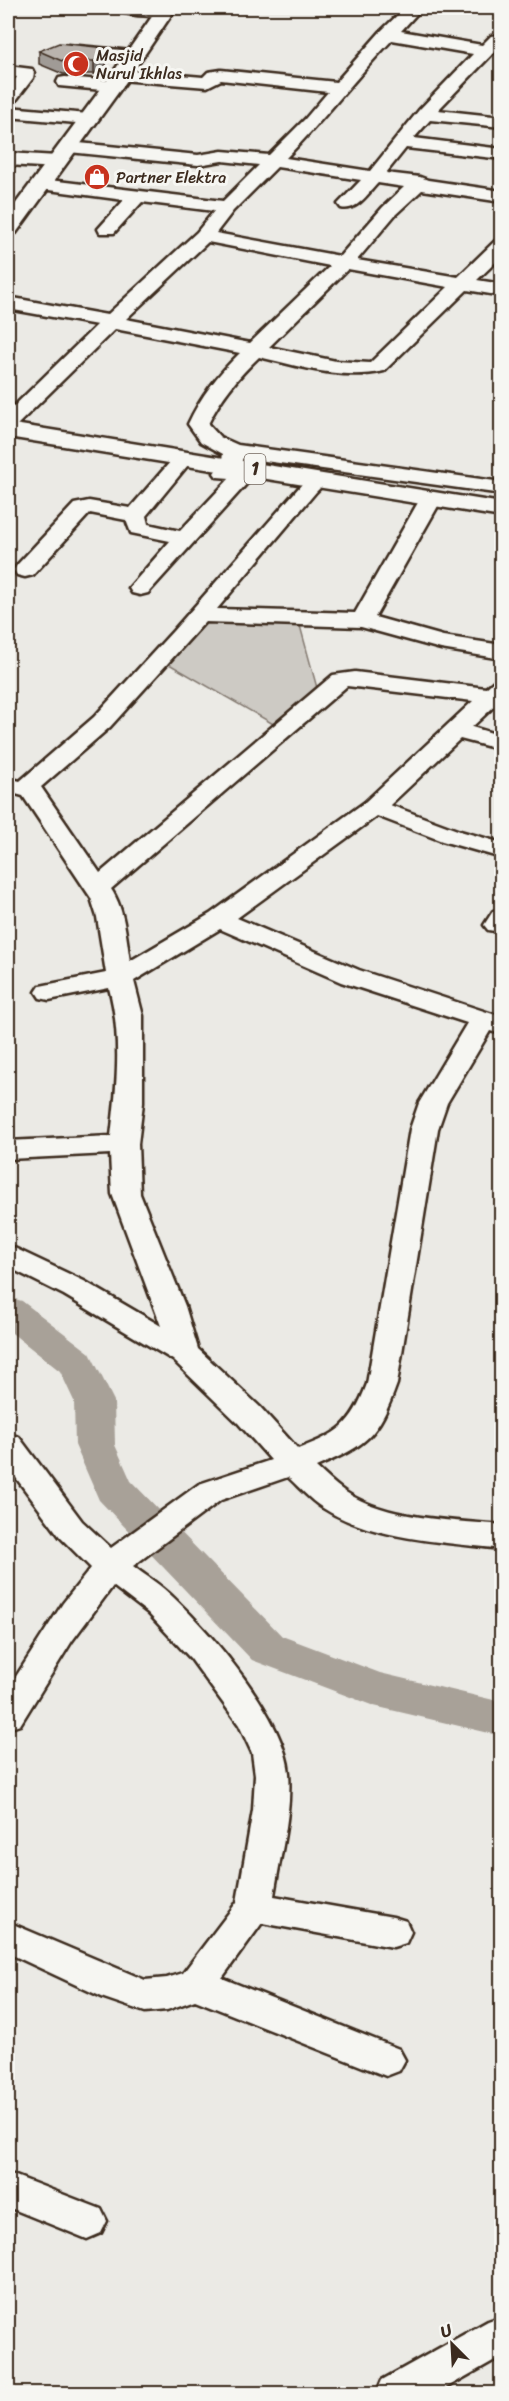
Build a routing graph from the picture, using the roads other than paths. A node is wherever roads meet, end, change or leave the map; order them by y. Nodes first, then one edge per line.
1 (123, 8) edge
2 (414, 8) edge
3 (166, 10) edge
4 (387, 34) junction
5 (60, 49) edge
6 (132, 56) junction
7 (8, 71) edge
8 (117, 81) junction
9 (65, 82) dead end
10 (207, 82) junction
11 (341, 88) junction
12 (8, 99) edge
13 (195, 99) dead end
14 (8, 112) edge
15 (425, 114) junction
16 (88, 119) junction
17 (501, 122) edge
18 (401, 142) junction
19 (63, 154) junction
20 (501, 154) edge
21 (8, 159) edge
22 (273, 161) junction
23 (376, 176) junction
24 (420, 182) junction
25 (41, 184) junction
26 (138, 195) junction
27 (501, 196) edge
28 (346, 204) dead end
29 (227, 207) junction
30 (8, 228) edge
31 (107, 229) dead end
32 (204, 236) junction
33 (501, 244) edge
34 (344, 263) junction
35 (463, 283) junction
36 (501, 290) edge
37 (8, 303) edge
38 (111, 322) junction
39 (255, 350) junction
40 (8, 423) edge
41 (8, 430) edge
42 (8, 440) edge
43 (178, 465) junction
44 (233, 466) junction
45 (309, 488) junction
46 (501, 488) edge
47 (427, 506) junction
48 (501, 510) edge
49 (135, 515) junction
50 (501, 519) edge
51 (183, 540) junction
52 (25, 570) dead end
53 (140, 588) dead end
54 (202, 615) junction
55 (362, 620) junction
56 (501, 652) edge
57 (496, 691) edge
58 (455, 730) junction
59 (501, 742) edge
60 (15, 790) edge
61 (374, 807) junction
62 (501, 851) edge
63 (97, 888) junction
64 (219, 919) junction
65 (120, 978) junction
66 (49, 992) dead end
67 (492, 1024) edge
68 (124, 1144) junction
69 (8, 1149) edge
70 (8, 1255) edge
71 (184, 1353) junction
72 (8, 1444) edge
73 (292, 1464) junction
74 (501, 1537) edge
75 (117, 1562) junction
76 (8, 1716) edge
77 (254, 1907) junction
78 (393, 1932) dead end
79 (8, 1937) edge
80 (196, 1984) junction
81 (386, 2060) dead end
82 (8, 2190) edge
83 (87, 2221) dead end
84 (501, 2334) edge
85 (396, 2394) edge

1 - 3 street
2 - 4 street
3 - 6 main road
4 - 11 street
4 - 15 street
5 - 6 street
6 - 8 main road
7 - 12 street
8 - 9 street
8 - 10 street
8 - 16 main road
10 - 11 street
10 - 13 street
11 - 22 street
14 - 16 street
15 - 17 street
15 - 18 street
16 - 19 main road
18 - 20 street
18 - 23 street
19 - 21 main road
19 - 22 street
19 - 25 main road
22 - 23 street
22 - 29 street
23 - 24 street
23 - 28 street
24 - 27 street
24 - 34 street
25 - 26 street
25 - 30 main road
26 - 29 street
26 - 31 street
29 - 32 street
32 - 34 street
32 - 38 street
33 - 35 street
34 - 35 street
34 - 39 street
35 - 36 street
35 - 39 street
37 - 38 street
38 - 39 street
38 - 40 street
39 - 44 street
41 - 44 main road, 1
42 - 43 main road, 1
43 - 44 main road, 1
43 - 49 street
44 - 45 main road, 1
44 - 46 street
44 - 48 main road, 1
44 - 51 street
45 - 47 main road, 1
45 - 54 street
47 - 50 main road, 1
47 - 55 street
49 - 51 street
49 - 52 street
51 - 53 street
54 - 55 street
54 - 60 street
55 - 56 street
57 - 58 street
57 - 63 street
58 - 59 street
58 - 61 street
60 - 63 street
61 - 62 street
61 - 64 street
63 - 65 street
64 - 65 street
64 - 67 street
65 - 66 street
65 - 68 street
67 - 73 street
68 - 69 street
68 - 71 street
70 - 71 street
71 - 73 street
72 - 75 street
73 - 74 street
73 - 75 street
75 - 76 street
75 - 77 street
77 - 78 street
77 - 80 street
79 - 80 street
80 - 81 street
82 - 83 street
84 - 85 street

